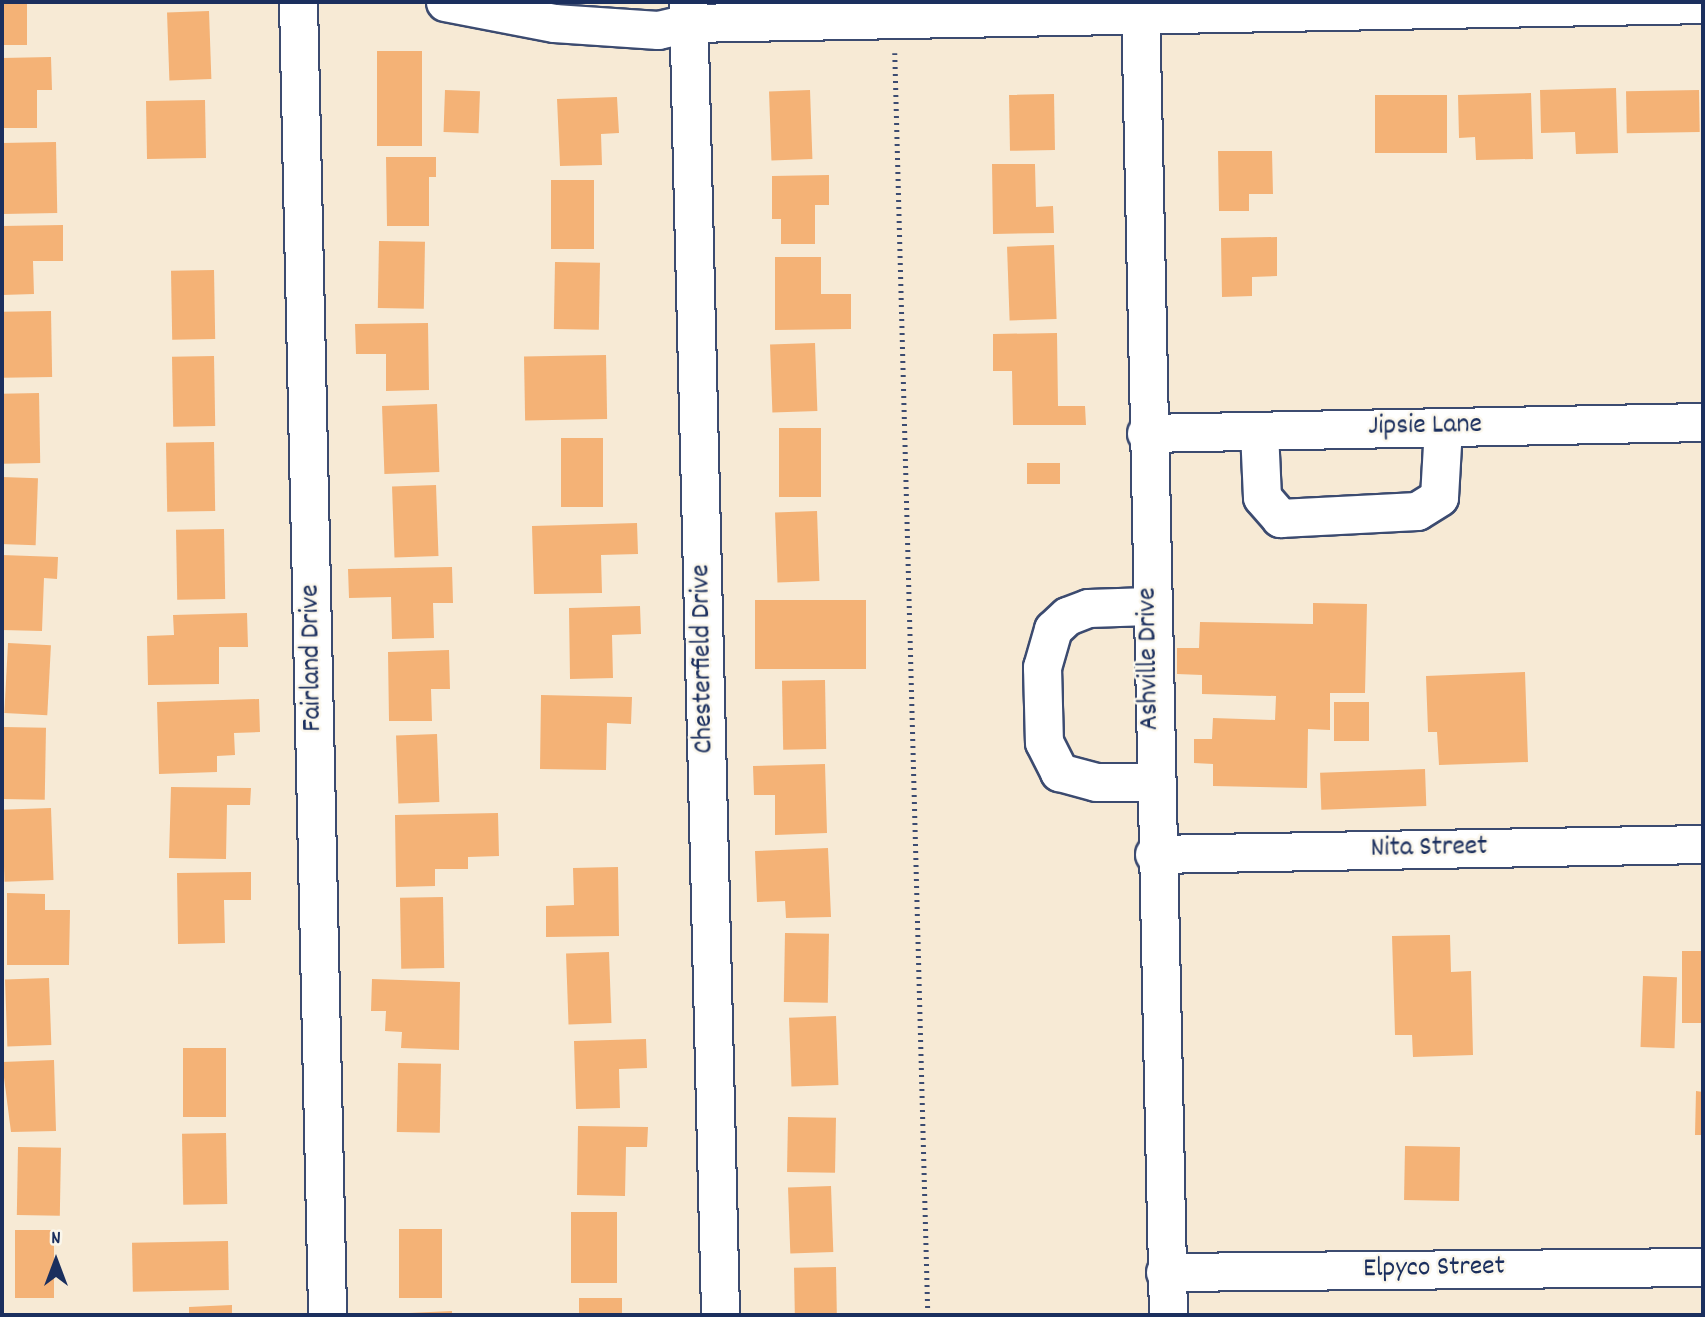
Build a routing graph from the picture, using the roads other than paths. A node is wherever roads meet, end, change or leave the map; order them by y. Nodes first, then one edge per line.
1 (298, 2) edge
2 (445, 2) edge
3 (1703, 4) edge
4 (1140, 8) edge
5 (689, 13) edge
6 (1703, 422) edge
7 (1443, 427) junction
8 (1259, 430) junction
9 (1146, 433) junction
10 (1149, 606) junction
11 (1153, 782) junction
12 (1703, 844) edge
13 (1154, 853) junction
14 (1703, 1267) edge
15 (1166, 1272) junction
16 (327, 1315) edge
17 (720, 1315) edge
18 (1168, 1315) edge

1 - 16 street, Fairland Drive
2 - 5 street
3 - 4 street
4 - 5 street
4 - 9 street, Ashville Drive
5 - 17 street, Chesterfield Drive
6 - 7 street, Jipsie Lane
7 - 8 street, Jipsie Lane
7 - 8 street
8 - 9 street, Jipsie Lane
9 - 10 street, Ashville Drive
10 - 11 street, Ashville Drive
10 - 11 street
11 - 13 street, Ashville Drive
12 - 13 street, Nita Street
13 - 15 street, Ashville Drive
14 - 15 street, Elpyco Street
15 - 18 street, Ashville Drive

